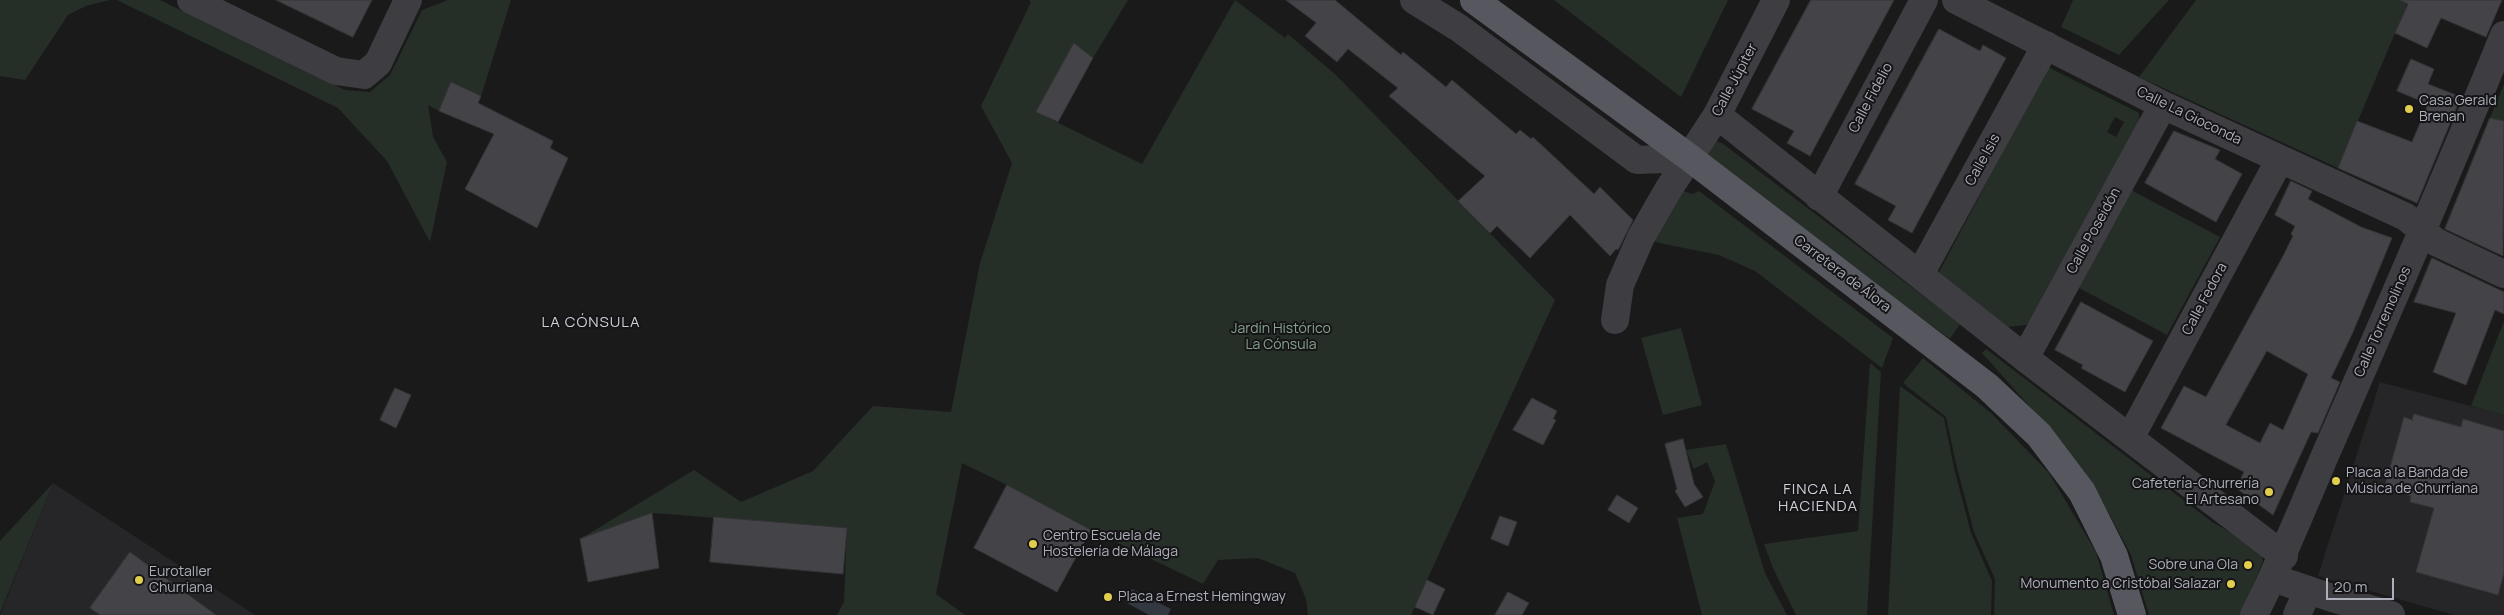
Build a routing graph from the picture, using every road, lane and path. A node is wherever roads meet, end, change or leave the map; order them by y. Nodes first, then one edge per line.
1 (191, 0) edge
2 (408, 0) edge
3 (1414, 0) edge
4 (1474, 0) edge
5 (1776, 0) edge
6 (1924, 0) edge
7 (1956, 0) edge
8 (2504, 35) edge
9 (2046, 45) junction
10 (2163, 105) junction
11 (1717, 116) junction
12 (1690, 158) junction
13 (2280, 159) junction
14 (1819, 196) junction
15 (2424, 230) junction
16 (1920, 274) junction
17 (2504, 274) edge
18 (1614, 320) dead end
19 (2024, 358) junction
20 (2130, 438) junction
21 (2278, 567) junction
22 (2308, 590) junction
23 (2259, 612) edge
24 (2132, 615) edge
25 (2297, 615) edge
26 (2391, 615) edge

1 - 2 street
3 - 12 street
4 - 12 main road, Carretera de Álora
5 - 11 street, Calle Júpiter
6 - 14 street, Calle Fidelio
7 - 9 street, Calle La Gioconda
8 - 15 street, Calle Torremolinos
9 - 10 street, Calle La Gioconda
9 - 16 street, Calle Isis
10 - 13 street, Calle La Gioconda
10 - 19 street, Calle Poseidón
11 - 12 street, Calle Júpiter
11 - 14 street
12 - 18 street, Calle Júpiter
12 - 24 main road, Carretera de Álora
13 - 15 street, Calle La Gioconda
13 - 20 street, Calle Fedora
14 - 16 street
15 - 17 street, Calle La Gioconda
15 - 21 street, Calle Torremolinos
16 - 19 street
19 - 20 street
20 - 21 street
21 - 22 street
21 - 23 street, Calle Torremolinos
22 - 25 street
22 - 26 street

